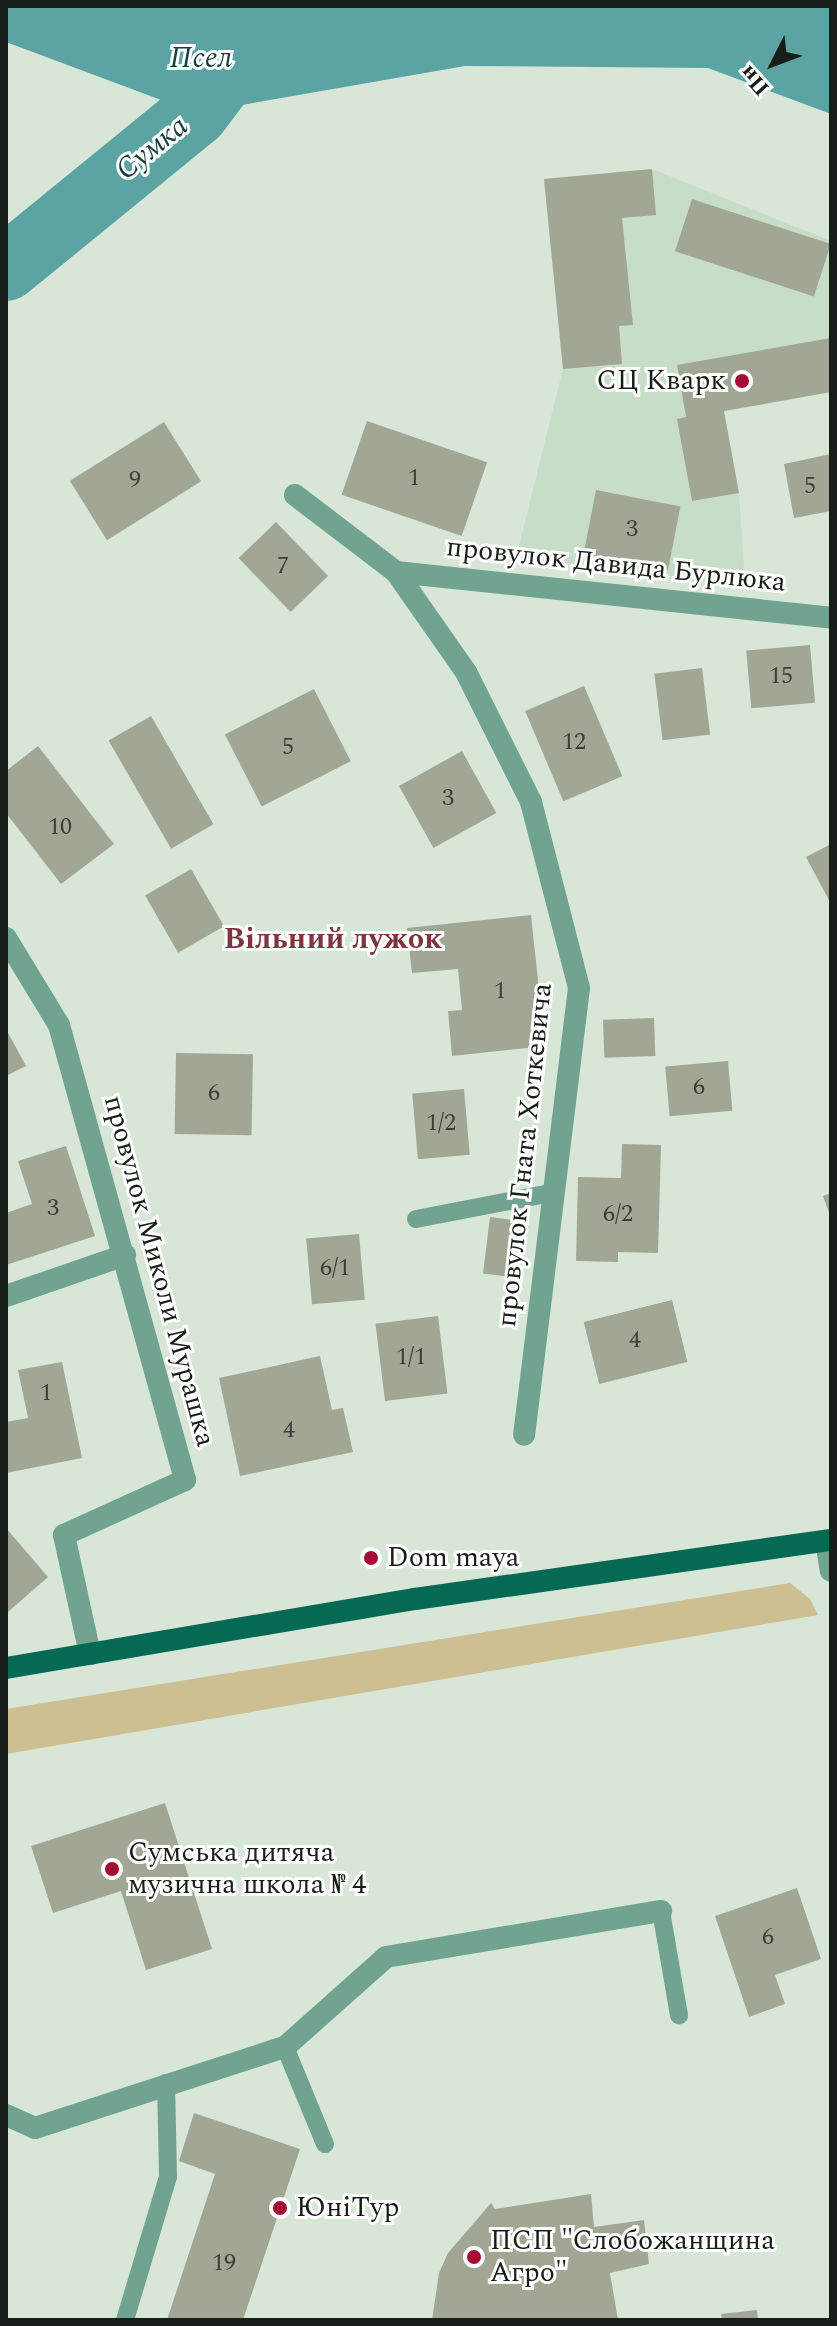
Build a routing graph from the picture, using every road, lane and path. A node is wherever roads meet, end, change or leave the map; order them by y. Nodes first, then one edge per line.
1 (295, 495) dead end
2 (396, 572) junction
3 (831, 619) edge
4 (6, 938) edge
5 (551, 1193) junction
6 (416, 1219) dead end
7 (125, 1255) junction
8 (6, 1296) edge
9 (524, 1435) dead end
10 (828, 1540) edge
11 (831, 1571) edge
12 (90, 1654) junction
13 (6, 1668) edge
14 (661, 1911) joint
15 (679, 2015) dead end
16 (285, 2047) junction
17 (166, 2083) junction
18 (6, 2115) edge
19 (325, 2144) dead end
20 (125, 2320) edge

1 - 2 street, провулок Гната Хоткевича
2 - 3 street, провулок Давида Бурлюка
2 - 5 street, провулок Гната Хоткевича
4 - 7 street, провулок Миколи Мурашка
5 - 6 lane
5 - 9 street, провулок Гната Хоткевича
7 - 8 street
7 - 12 street, провулок Миколи Мурашка
10 - 11 street
10 - 12 main road
12 - 13 main road
14 - 15 lane
14 - 16 street
16 - 17 street
16 - 19 lane
17 - 18 street
17 - 20 lane

